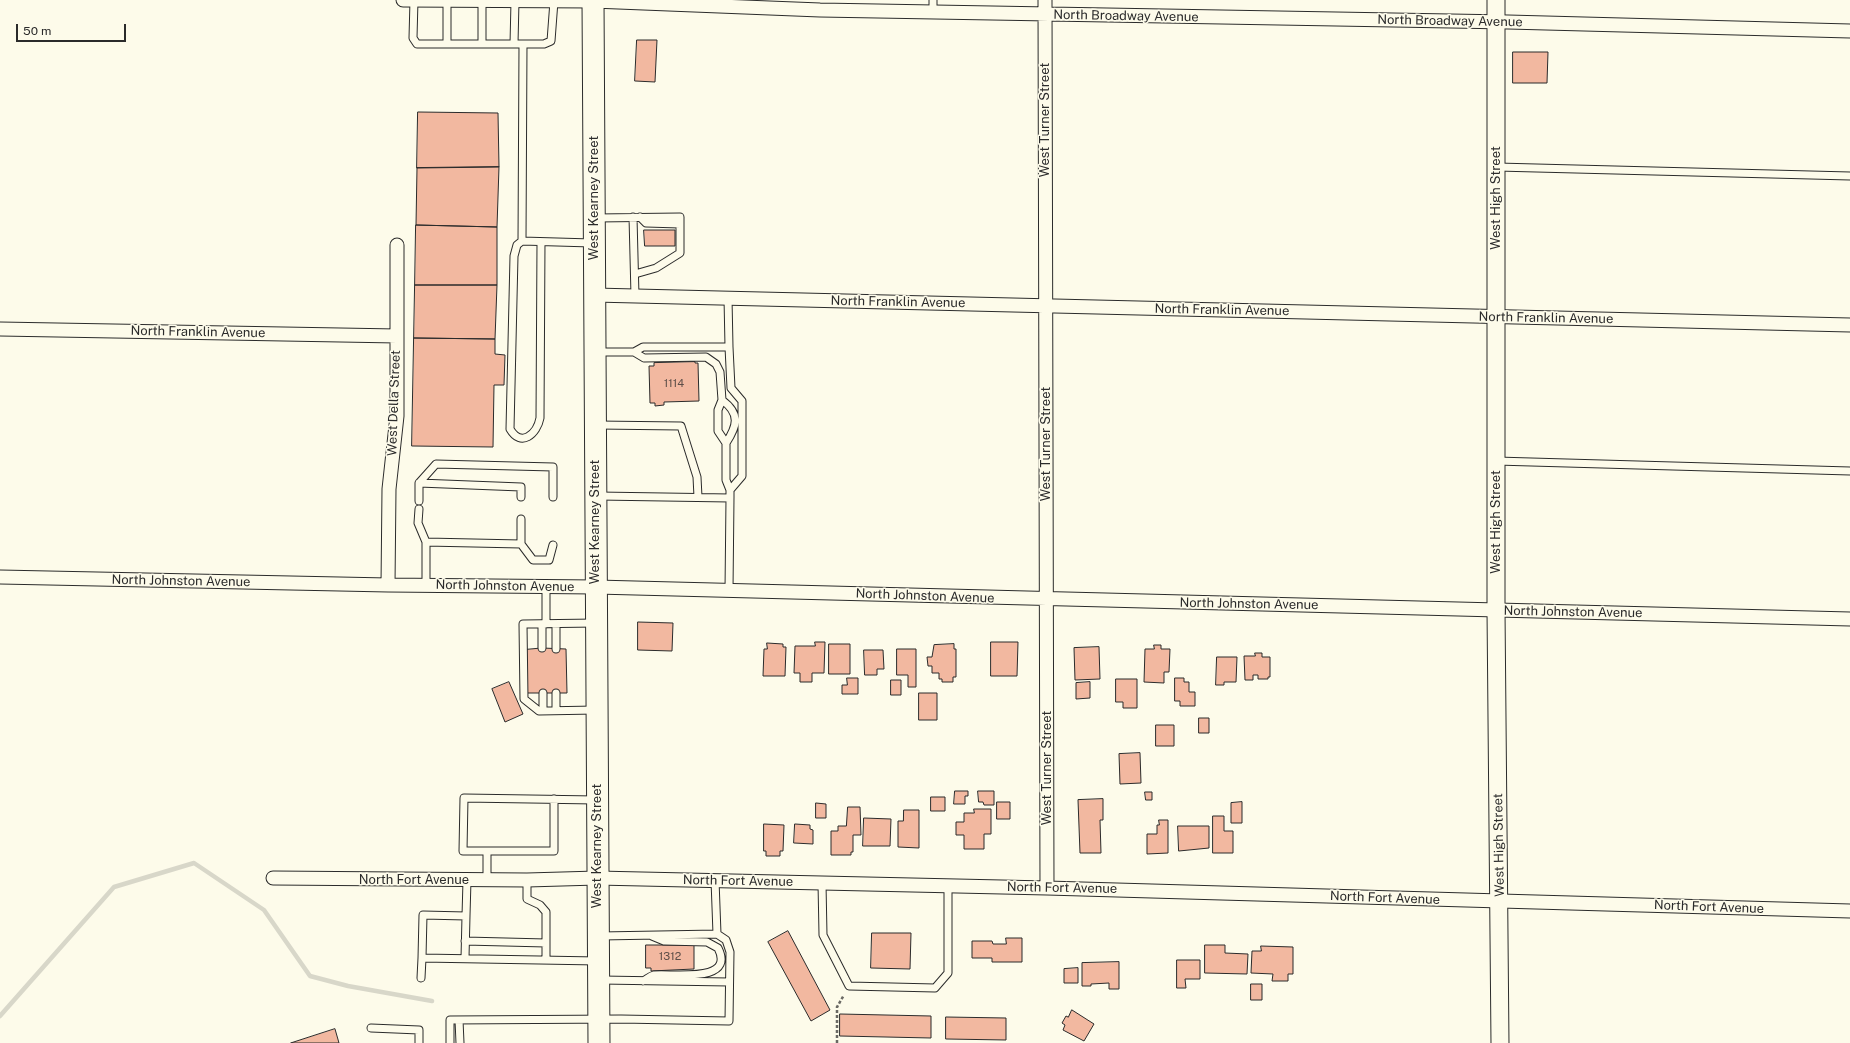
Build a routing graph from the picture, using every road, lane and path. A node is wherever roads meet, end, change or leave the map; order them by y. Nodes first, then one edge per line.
1 (403, 0) edge
2 (414, 0) edge
3 (1045, 0) edge
4 (1496, 0) edge
5 (447, 1) edge
6 (477, 1) edge
7 (515, 1) junction
8 (554, 1) junction
9 (593, 1) edge
10 (707, 3) edge
11 (820, 5) edge
12 (933, 6) edge
13 (1045, 15) junction
14 (1496, 22) junction
15 (1850, 31) edge
16 (447, 44) junction
17 (482, 44) junction
18 (514, 44) junction
19 (523, 44) junction
20 (1496, 167) junction
21 (1850, 176) edge
22 (637, 217) junction
23 (594, 218) junction
24 (522, 241) junction
25 (541, 242) junction
26 (594, 242) junction
27 (397, 245) dead end
28 (635, 274) junction
29 (594, 295) junction
30 (635, 296) junction
31 (728, 298) junction
32 (1046, 306) junction
33 (1496, 317) junction
34 (1850, 325) edge
35 (0, 329) edge
36 (397, 336) junction
37 (729, 347) junction
38 (595, 352) junction
39 (634, 352) junction
40 (722, 400) junction
41 (595, 426) junction
42 (726, 443) junction
43 (1496, 461) junction
44 (1850, 471) edge
45 (419, 483) junction
46 (730, 494) junction
47 (595, 496) junction
48 (553, 497) dead end
49 (698, 497) junction
50 (521, 498) dead end
51 (418, 501) dead end
52 (419, 509) dead end
53 (521, 519) dead end
54 (426, 542) junction
55 (520, 544) junction
56 (553, 545) dead end
57 (0, 577) edge
58 (388, 585) junction
59 (426, 585) junction
60 (546, 586) junction
61 (596, 587) junction
62 (729, 590) junction
63 (1047, 600) junction
64 (1496, 610) junction
65 (1850, 619) edge
66 (596, 623) junction
67 (544, 624) junction
68 (556, 624) junction
69 (542, 648) dead end
70 (556, 649) dead end
71 (543, 693) dead end
72 (556, 693) dead end
73 (543, 710) junction
74 (556, 710) junction
75 (596, 710) junction
76 (554, 799) junction
77 (596, 800) junction
78 (487, 851) junction
79 (273, 878) dead end
80 (597, 878) junction
81 (467, 880) junction
82 (486, 880) junction
83 (527, 880) junction
84 (714, 880) junction
85 (822, 883) junction
86 (948, 886) junction
87 (1047, 888) junction
88 (1499, 901) junction
89 (1850, 911) edge
90 (466, 916) junction
91 (717, 934) junction
92 (650, 935) junction
93 (597, 936) junction
94 (465, 941) junction
95 (546, 943) junction
96 (422, 958) junction
97 (465, 958) junction
98 (546, 960) junction
99 (598, 970) junction
100 (421, 978) dead end
101 (643, 981) junction
102 (729, 982) junction
103 (849, 986) junction
104 (598, 1019) junction
105 (459, 1020) junction
106 (371, 1028) dead end
107 (419, 1043) edge
108 (450, 1043) edge
109 (460, 1043) edge
110 (599, 1043) edge
111 (837, 1043) edge
112 (1500, 1043) edge

1 - 2 street, North Broadway Avenue
2 - 5 street, North Broadway Avenue
2 - 16 lane
3 - 13 street, West Turner Street
4 - 14 street, West High Street
5 - 6 street, North Broadway Avenue
5 - 16 lane
6 - 7 street, North Broadway Avenue
6 - 17 lane
7 - 8 street, North Broadway Avenue
7 - 18 lane
8 - 9 street, North Broadway Avenue
8 - 19 lane
9 - 10 street, North Broadway Avenue
9 - 23 main road, West Kearney Street
10 - 11 street, North Broadway Avenue
11 - 12 street, North Broadway Avenue
12 - 13 street, North Broadway Avenue
13 - 14 street, North Broadway Avenue
13 - 32 street, West Turner Street
14 - 15 street, North Broadway Avenue
14 - 20 street, West High Street
16 - 17 lane
17 - 18 lane
18 - 19 lane
19 - 24 lane
20 - 21 lane
20 - 33 street, West High Street
22 - 23 lane
22 - 28 lane
22 - 28 lane
23 - 26 main road, West Kearney Street
24 - 25 lane
24 - 25 lane
25 - 26 lane
26 - 29 main road, West Kearney Street
27 - 36 street, West Della Street
28 - 30 lane
29 - 30 street, North Franklin Avenue
29 - 38 main road, West Kearney Street
30 - 31 street, North Franklin Avenue
31 - 32 street, North Franklin Avenue
31 - 37 lane
32 - 33 street, North Franklin Avenue
32 - 63 street, West Turner Street
33 - 34 street, North Franklin Avenue
33 - 43 street, West High Street
35 - 36 street, North Franklin Avenue
36 - 58 street, West Della Street
37 - 39 lane
37 - 46 lane
38 - 39 lane
38 - 41 main road, West Kearney Street
39 - 40 lane
40 - 42 lane
40 - 42 lane
41 - 47 main road, West Kearney Street
41 - 49 lane
42 - 46 lane
43 - 44 lane
43 - 64 street, West High Street
45 - 48 lane
45 - 50 lane
45 - 51 lane
46 - 49 lane
46 - 62 lane
47 - 49 lane
47 - 61 main road, West Kearney Street
52 - 54 lane
53 - 55 lane
54 - 55 lane
54 - 59 lane
55 - 56 lane
57 - 58 street, North Johnston Avenue
58 - 59 street, North Johnston Avenue
59 - 60 street, North Johnston Avenue
60 - 61 street, North Johnston Avenue
60 - 67 lane
61 - 62 street, North Johnston Avenue
61 - 66 main road, West Kearney Street
62 - 63 street, North Johnston Avenue
63 - 64 street, North Johnston Avenue
63 - 87 street, West Turner Street
64 - 65 street, North Johnston Avenue
64 - 88 street, West High Street
66 - 68 lane
66 - 75 main road, West Kearney Street
67 - 68 lane
67 - 69 lane
67 - 73 lane
68 - 70 lane
71 - 73 lane
72 - 74 lane
73 - 74 lane
74 - 75 lane
75 - 77 main road, West Kearney Street
76 - 77 lane
76 - 78 lane
76 - 78 lane
77 - 80 main road, West Kearney Street
78 - 82 lane
79 - 81 street, North Fort Avenue
80 - 83 street, North Fort Avenue
80 - 84 street, North Fort Avenue
80 - 93 main road, West Kearney Street
81 - 82 street, North Fort Avenue
81 - 90 lane
82 - 83 street, North Fort Avenue
83 - 95 lane
84 - 85 street, North Fort Avenue
84 - 91 lane
85 - 86 street, North Fort Avenue
85 - 103 lane
86 - 87 street, North Fort Avenue
86 - 103 lane
87 - 88 street, North Fort Avenue
88 - 89 street, North Fort Avenue
88 - 112 street, West High Street
90 - 94 lane
90 - 96 lane
91 - 92 lane
91 - 102 lane
92 - 93 lane
92 - 101 lane
93 - 99 main road, West Kearney Street
94 - 95 lane
94 - 97 lane
95 - 98 lane
96 - 97 lane
96 - 100 lane
97 - 98 lane
98 - 99 lane
99 - 101 lane
99 - 104 main road, West Kearney Street
101 - 102 lane
102 - 104 lane
103 - 111 path
104 - 105 lane
104 - 110 main road, West Kearney Street
105 - 108 lane
105 - 109 lane
106 - 107 lane

